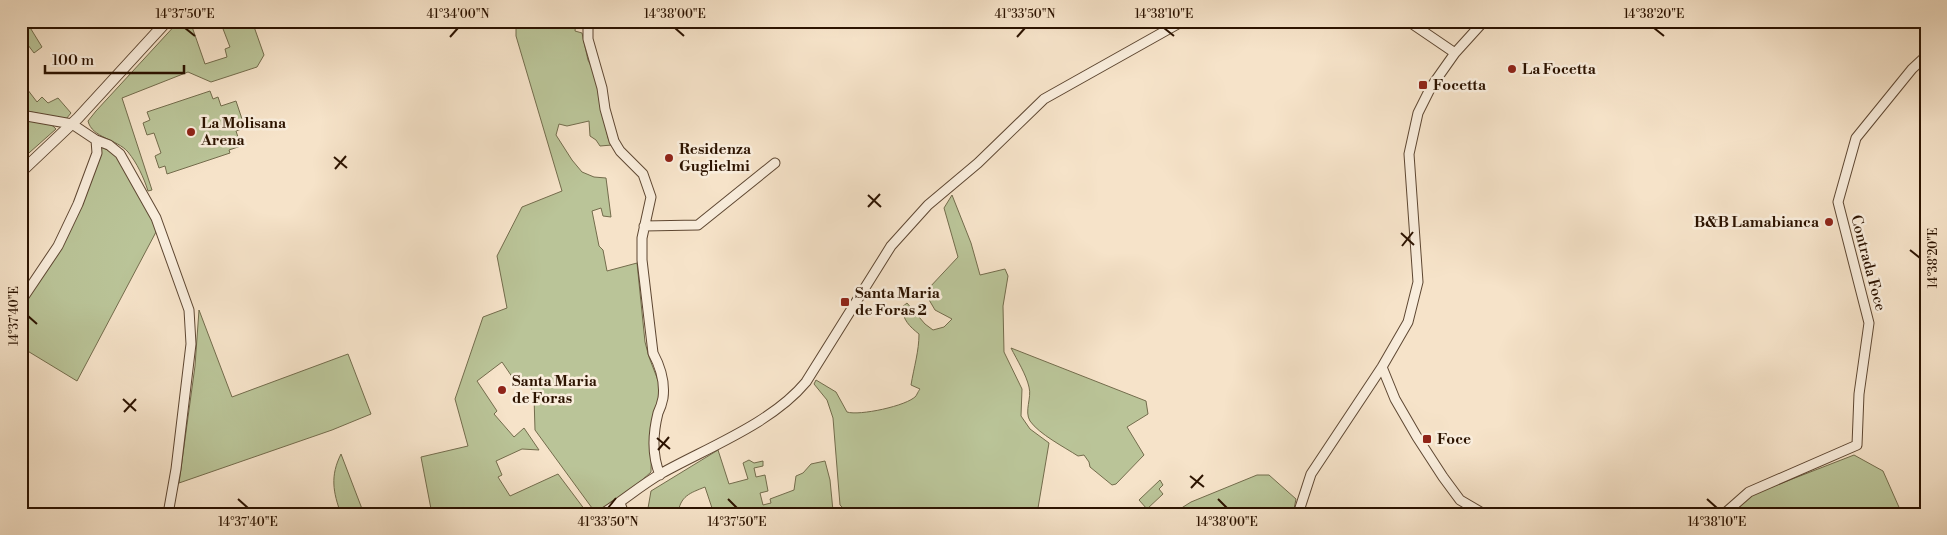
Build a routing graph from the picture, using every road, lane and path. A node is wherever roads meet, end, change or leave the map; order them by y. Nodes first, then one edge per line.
1 (167, 21) edge
2 (588, 21) edge
3 (1183, 21) edge
4 (1408, 21) edge
5 (1484, 21) edge
6 (1455, 53) junction
7 (1926, 56) edge
8 (21, 115) edge
9 (72, 124) junction
10 (96, 140) junction
11 (775, 163) dead end
12 (21, 172) edge
13 (644, 226) junction
14 (21, 301) edge
15 (1382, 366) junction
16 (660, 475) junction
17 (620, 503) junction
18 (168, 514) edge
19 (602, 514) edge
20 (624, 514) edge
21 (1298, 514) edge
22 (1484, 514) edge
23 (1724, 514) edge

1 - 9 street
2 - 13 street
3 - 16 street
4 - 6 street
5 - 6 street
6 - 15 street
7 - 23 street, Contrada Foce
8 - 9 street
9 - 10 street
9 - 12 street
10 - 14 street
10 - 18 street
11 - 13 street
13 - 16 street
15 - 21 street
15 - 22 street
16 - 17 street
17 - 19 street
17 - 20 street

